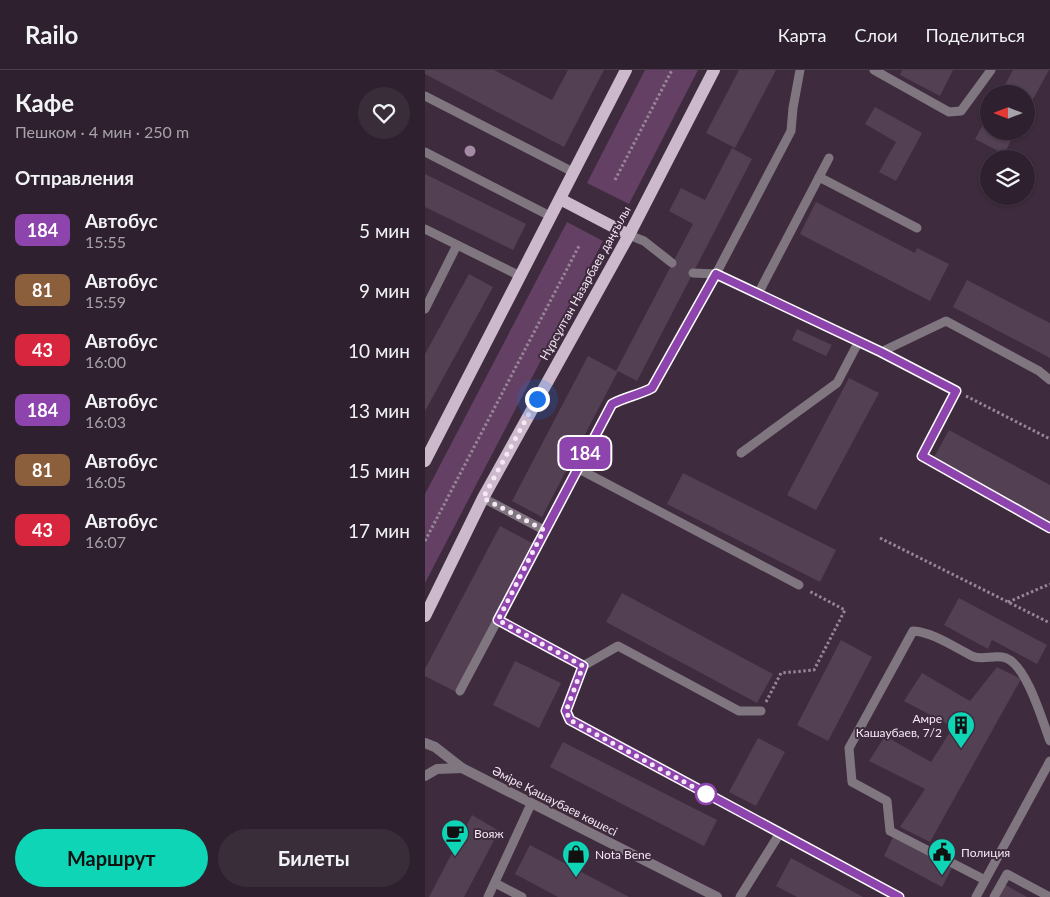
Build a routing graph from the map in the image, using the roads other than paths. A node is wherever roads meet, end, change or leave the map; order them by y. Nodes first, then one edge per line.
1 (626, 70) edge
2 (714, 70) edge
3 (800, 70) edge
4 (991, 70) edge
5 (876, 71) edge
6 (425, 96) edge
7 (425, 152) edge
8 (829, 158) dead end
9 (573, 172) junction
10 (819, 177) junction
11 (560, 200) junction
12 (550, 216) junction
13 (917, 228) dead end
14 (425, 229) edge
15 (629, 235) junction
16 (457, 245) junction
17 (672, 263) dead end
18 (693, 273) dead end
19 (716, 274) junction
20 (520, 276) junction
21 (758, 294) junction
22 (425, 309) edge
23 (859, 341) junction
24 (881, 352) junction
25 (1050, 380) edge
26 (741, 453) dead end
27 (425, 460) edge
28 (577, 468) junction
29 (483, 498) junction
30 (1050, 528) edge
31 (544, 530) junction
32 (799, 585) road end
33 (425, 616) edge
34 (498, 620) junction
35 (583, 666) junction
36 (459, 691) dead end
37 (761, 711) road end
38 (1050, 741) edge
39 (425, 744) edge
40 (1050, 761) edge
41 (462, 768) junction
42 (425, 776) edge
43 (531, 804) junction
44 (780, 833) junction
45 (985, 880) junction
46 (495, 883) junction
47 (488, 897) edge
48 (522, 897) edge
49 (717, 897) edge
50 (740, 897) edge
51 (899, 897) edge
52 (976, 897) edge
53 (994, 897) edge
54 (1050, 897) edge

1 - 9 main road
2 - 15 main road, Нұрсұлтан Назарбаев даңғылы
3 - 19 lane
4 - 5 lane
6 - 9 lane
7 - 12 lane
8 - 10 lane
9 - 11 main road
10 - 13 lane
10 - 21 lane
11 - 12 main road
11 - 15 main road
12 - 20 main road
14 - 16 lane
15 - 17 lane
15 - 29 main road, Нұрсұлтан Назарбаев даңғылы
16 - 20 lane
16 - 22 lane
18 - 19 lane
19 - 21 lane
19 - 28 lane
20 - 27 main road
21 - 23 lane
23 - 24 lane
23 - 26 lane
24 - 25 lane
24 - 30 lane
28 - 31 lane
28 - 32 lane
29 - 31 lane
29 - 33 main road, Нұрсұлтан Назарбаев даңғылы
31 - 34 lane
34 - 35 lane
34 - 36 lane
35 - 37 lane
35 - 44 lane
38 - 45 lane
39 - 41 street, Әміре Қашаубаев көшесі
40 - 45 lane
41 - 42 street
41 - 43 street, Әміре Қашаубаев көшесі
43 - 46 lane
43 - 49 street, Әміре Қашаубаев көшесі
44 - 50 lane
44 - 51 lane
45 - 52 lane
46 - 47 lane
46 - 48 lane
53 - 54 lane

